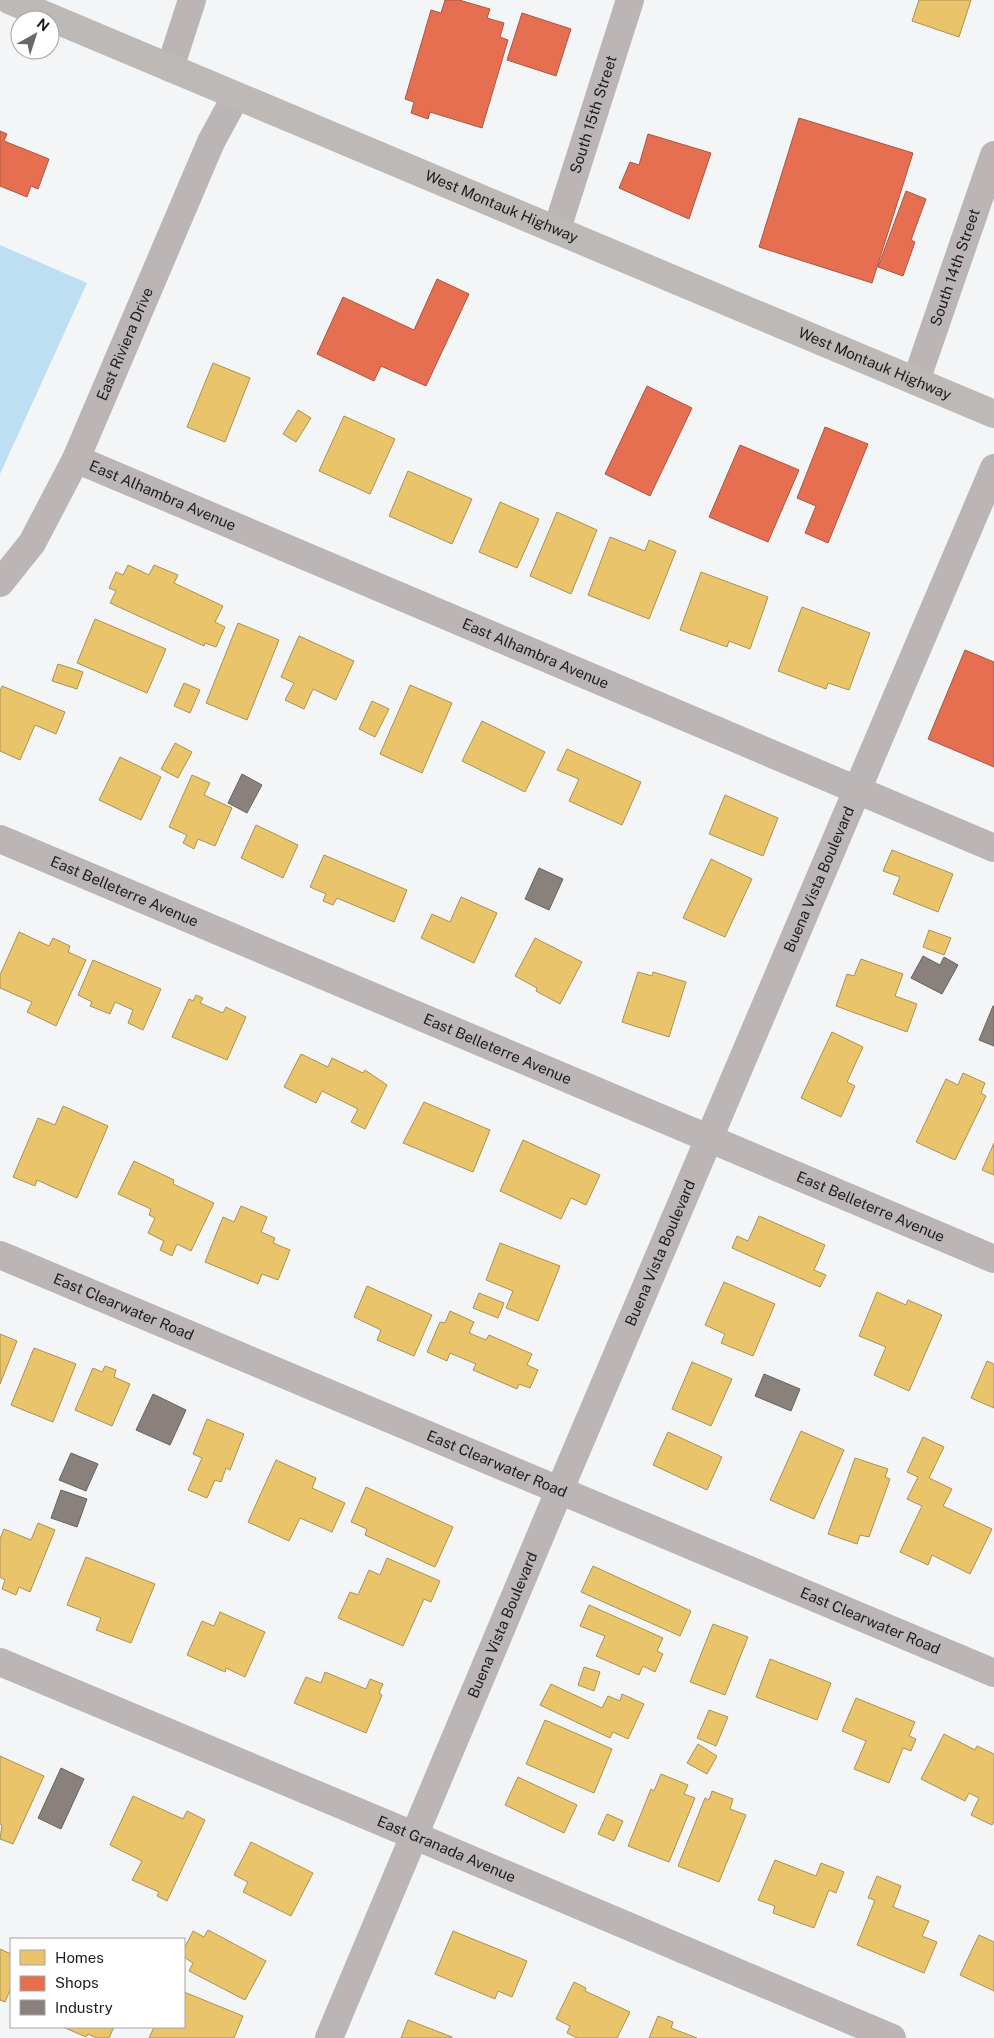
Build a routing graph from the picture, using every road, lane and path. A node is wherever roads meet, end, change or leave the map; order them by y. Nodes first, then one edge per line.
1 (9, 0) edge
2 (192, 0) edge
3 (630, 0) edge
4 (170, 68) junction
5 (236, 96) junction
6 (994, 155) edge
7 (557, 229) junction
8 (916, 381) junction
9 (994, 414) edge
10 (76, 459) junction
11 (994, 468) edge
12 (0, 583) edge
13 (856, 790) junction
14 (0, 840) edge
15 (994, 848) edge
16 (708, 1138) junction
17 (0, 1255) edge
18 (994, 1259) edge
19 (560, 1489) junction
20 (0, 1662) edge
21 (994, 1673) edge
22 (414, 1835) junction
23 (329, 2038) edge
24 (892, 2038) edge

1 - 4 main road, West Montauk Highway
2 - 4 street
3 - 7 street, South 15th Street
4 - 5 main road, West Montauk Highway
5 - 7 main road, West Montauk Highway
5 - 10 street, East Riviera Drive
6 - 8 street, South 14th Street
7 - 8 main road, West Montauk Highway
8 - 9 main road, West Montauk Highway
10 - 12 street, East Riviera Drive
10 - 13 street, East Alhambra Avenue
11 - 13 street, Buena Vista Boulevard
13 - 15 street, East Alhambra Avenue
13 - 16 street, Buena Vista Boulevard
14 - 16 street, East Belleterre Avenue
16 - 18 street, East Belleterre Avenue
16 - 19 street, Buena Vista Boulevard
17 - 19 street, East Clearwater Road
19 - 21 street, East Clearwater Road
19 - 22 street, Buena Vista Boulevard
20 - 22 street, East Granada Avenue
22 - 23 street, Buena Vista Boulevard
22 - 24 street, East Granada Avenue

